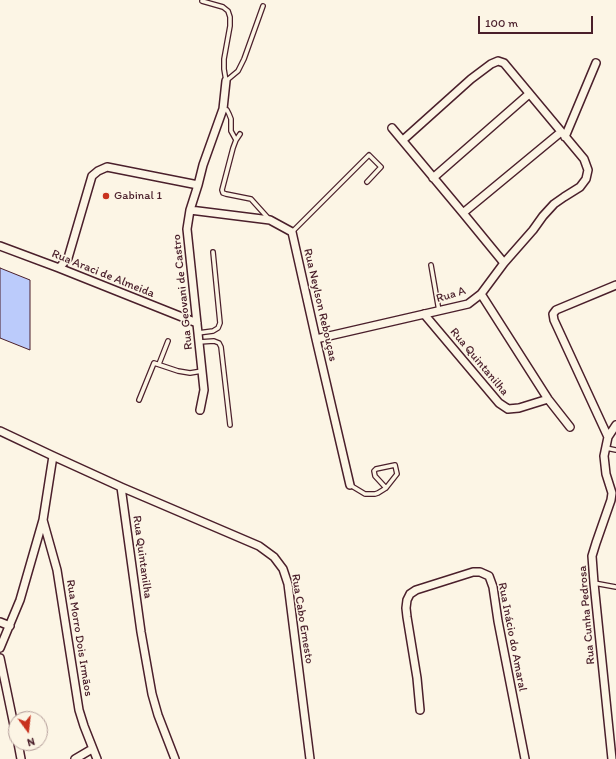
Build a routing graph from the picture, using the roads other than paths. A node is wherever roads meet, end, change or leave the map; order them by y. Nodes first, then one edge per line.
1 (202, 1) dead end
2 (263, 6) dead end
3 (596, 63) dead end
4 (226, 81) junction
5 (529, 94) junction
6 (223, 109) junction
7 (392, 128) dead end
8 (240, 134) dead end
9 (563, 135) junction
10 (236, 140) junction
11 (403, 140) junction
12 (433, 178) junction
13 (367, 182) dead end
14 (198, 184) junction
15 (190, 210) junction
16 (463, 213) junction
17 (270, 220) junction
18 (292, 232) junction
19 (0, 246) edge
20 (212, 252) dead end
21 (68, 258) junction
22 (504, 263) junction
23 (431, 265) dead end
24 (60, 268) junction
25 (74, 274) junction
26 (616, 285) edge
27 (480, 294) junction
28 (439, 310) junction
29 (424, 314) junction
30 (197, 323) junction
31 (198, 333) junction
32 (316, 339) junction
33 (168, 341) dead end
34 (199, 342) junction
35 (159, 364) junction
36 (202, 371) junction
37 (548, 399) junction
38 (139, 400) dead end
39 (200, 410) dead end
40 (230, 425) dead end
41 (616, 425) edge
42 (570, 427) dead end
43 (0, 431) edge
44 (608, 437) junction
45 (606, 448) junction
46 (616, 450) edge
47 (53, 456) junction
48 (350, 485) joint
49 (121, 487) junction
50 (386, 488) junction
51 (43, 520) junction
52 (594, 583) junction
53 (616, 587) edge
54 (0, 622) edge
55 (10, 626) junction
56 (0, 648) edge
57 (0, 658) edge
58 (420, 710) dead end
59 (11, 711) edge
60 (92, 749) junction
61 (75, 759) edge
62 (96, 759) edge
63 (175, 759) edge
64 (310, 759) edge
65 (525, 759) edge
66 (612, 759) edge

1 - 4 lane
2 - 4 lane
3 - 9 street
4 - 6 street, Rua Geovani de Castro
5 - 9 street
5 - 11 street
5 - 12 street
6 - 10 lane
6 - 14 street, Rua Geovani de Castro
7 - 11 street
8 - 10 lane
9 - 16 street
9 - 22 street
10 - 17 lane
11 - 12 street
12 - 16 street
13 - 18 lane
14 - 15 street, Rua Geovani de Castro
14 - 21 street
15 - 17 street
15 - 30 street, Rua Geovani de Castro
16 - 22 street
17 - 18 street
18 - 32 street, Rua Neylson Rebouças
19 - 24 street, Rua Araci de Almeida
20 - 31 lane
21 - 24 street
21 - 25 street
22 - 27 street
23 - 28 lane
24 - 25 street, Rua Araci de Almeida
25 - 30 street, Rua Araci de Almeida
26 - 44 street
27 - 28 street, Rua A
27 - 37 street, Rua A
28 - 29 street, Rua A
29 - 32 street, Rua A
29 - 37 street, Rua Quintanilha
30 - 31 street, Rua Geovani de Castro
31 - 34 street, Rua Geovani de Castro
32 - 48 street, Rua Neylson Rebouças
33 - 35 lane
34 - 36 street, Rua Geovani de Castro
34 - 40 lane
35 - 36 lane
35 - 38 lane
36 - 39 street, Rua Geovani de Castro
37 - 42 street, Rua A
41 - 44 street
43 - 47 street
44 - 45 street, Rua Cunha Pedrosa
45 - 46 lane
45 - 52 street, Rua Cunha Pedrosa
47 - 49 street
47 - 51 street
48 - 50 lane
49 - 63 street, Rua Quintanilha
49 - 64 street, Rua Cabo Ernesto
50 - 50 lane
51 - 55 street
51 - 60 street, Rua Morro Dois Irmãos
52 - 53 lane
52 - 66 street, Rua Cunha Pedrosa
54 - 55 street
55 - 56 street
57 - 59 street
58 - 65 street, Rua Inácio do Amaral
60 - 61 street
60 - 62 street, Rua Morro Dois Irmãos

